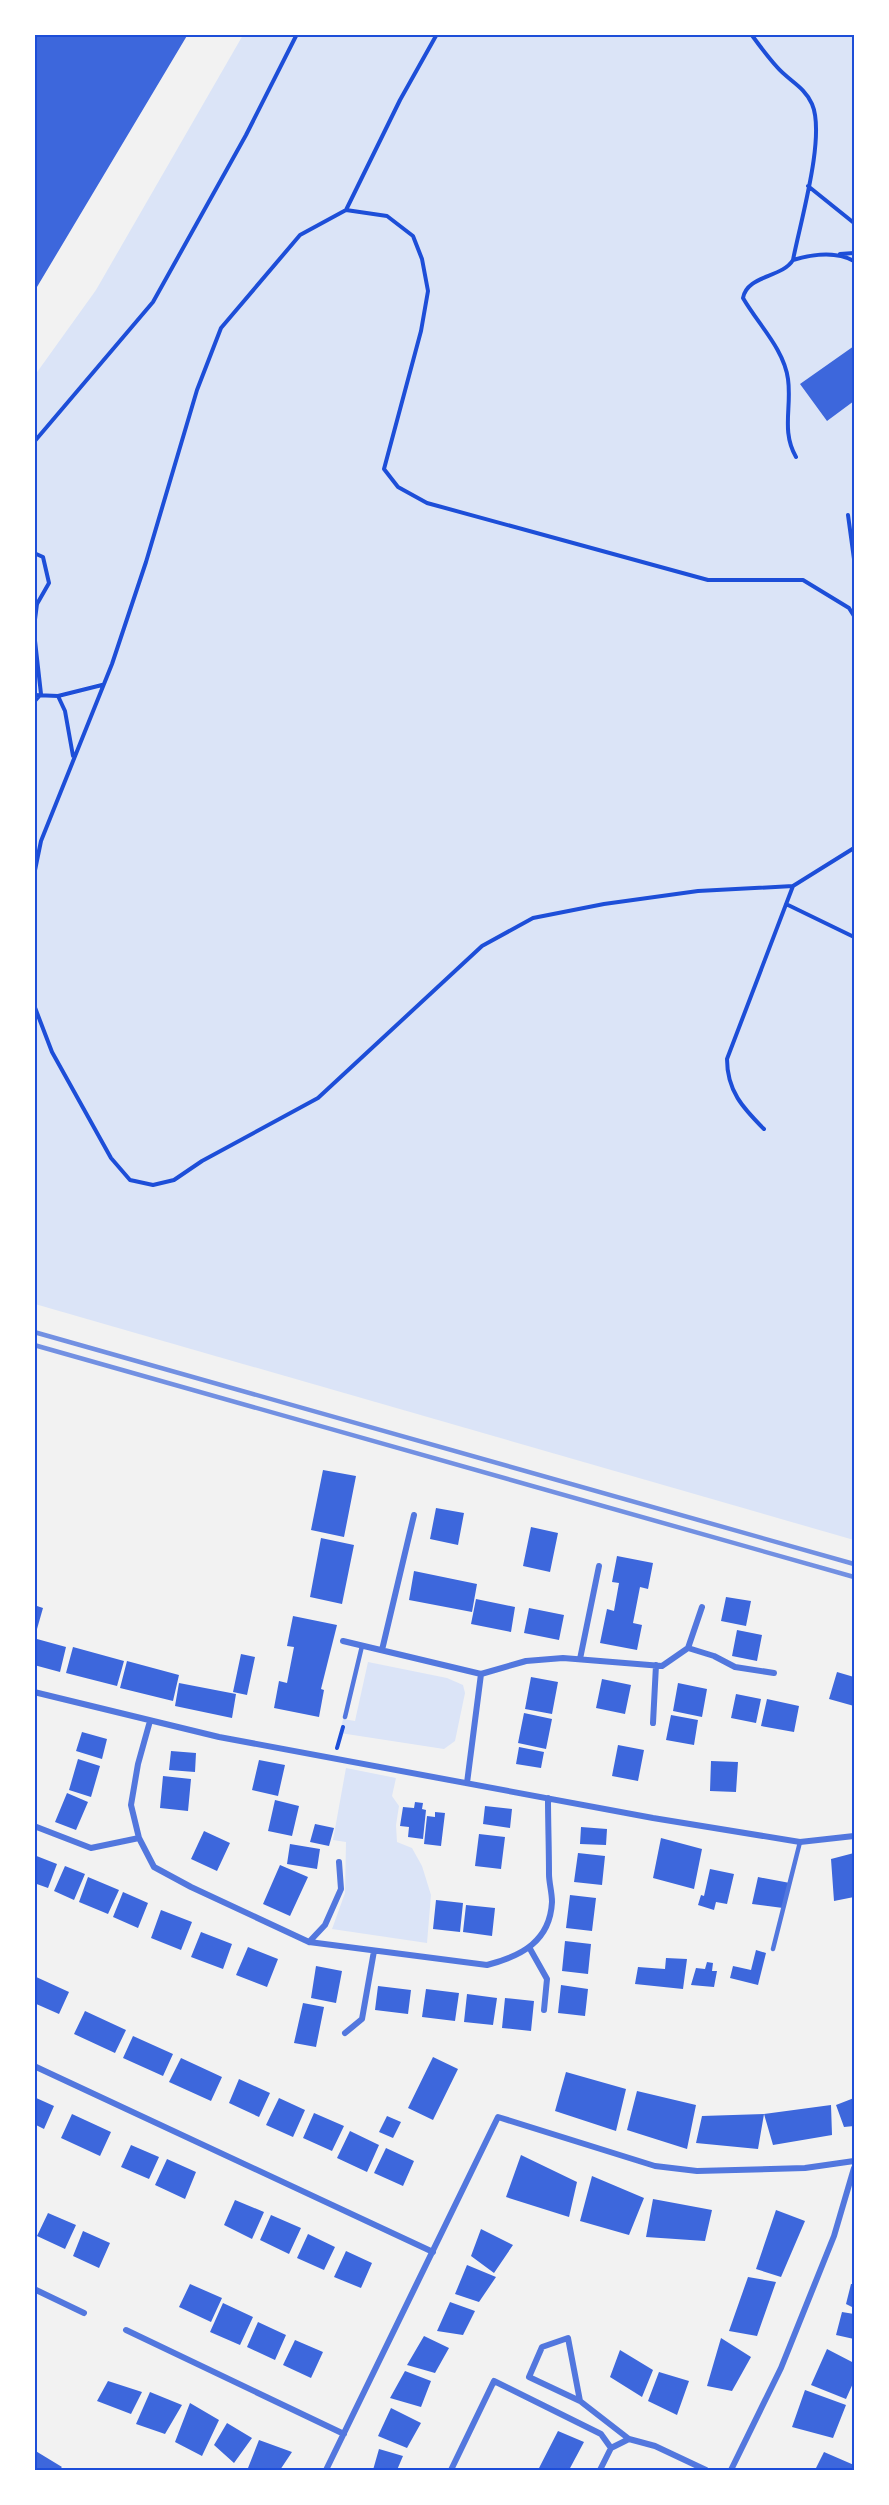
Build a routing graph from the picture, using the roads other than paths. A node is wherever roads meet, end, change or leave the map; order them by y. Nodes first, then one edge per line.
1 (414, 1515) dead end
2 (599, 1566) dead end
3 (702, 1608) dead end
4 (343, 1641) dead end
5 (362, 1646) junction
6 (688, 1648) junction
7 (382, 1650) junction
8 (580, 1659) junction
9 (656, 1665) junction
10 (774, 1672) dead end
11 (481, 1674) junction
12 (34, 1692) edge
13 (345, 1717) road end
14 (150, 1721) junction
15 (653, 1723) dead end
16 (467, 1783) junction
17 (548, 1798) junction
18 (34, 1826) edge
19 (855, 1836) edge
20 (139, 1838) junction
21 (800, 1842) junction
22 (339, 1862) dead end
23 (309, 1942) junction
24 (529, 1947) junction
25 (773, 1949) dead end
26 (374, 1951) junction
27 (544, 2010) dead end
28 (345, 2033) dead end
29 (34, 2066) edge
30 (855, 2161) edge
31 (855, 2168) edge
32 (433, 2252) junction
33 (34, 2289) edge
34 (84, 2313) dead end
35 (126, 2330) dead end
36 (580, 2401) junction
37 (344, 2434) junction
38 (629, 2439) junction
39 (611, 2448) junction
40 (326, 2470) edge
41 (451, 2470) edge
42 (600, 2470) edge
43 (706, 2470) edge
44 (730, 2470) edge

1 - 7 street
2 - 8 street
3 - 6 street
4 - 5 street
5 - 7 street
5 - 13 lane
6 - 9 street
6 - 10 street
7 - 11 street
8 - 9 street
8 - 11 street
9 - 15 street
11 - 16 street
12 - 14 street
14 - 16 street
14 - 20 street
16 - 17 street
17 - 21 street
17 - 24 street
18 - 20 street
19 - 21 street
20 - 23 street
21 - 25 lane
22 - 23 street
23 - 26 street
24 - 26 street
24 - 27 street
26 - 28 street
29 - 32 street
30 - 32 street
31 - 44 street
32 - 37 street
33 - 34 street
35 - 37 street
36 - 36 street
36 - 38 street
37 - 40 street
38 - 39 street
38 - 43 street
39 - 41 street
39 - 42 street

